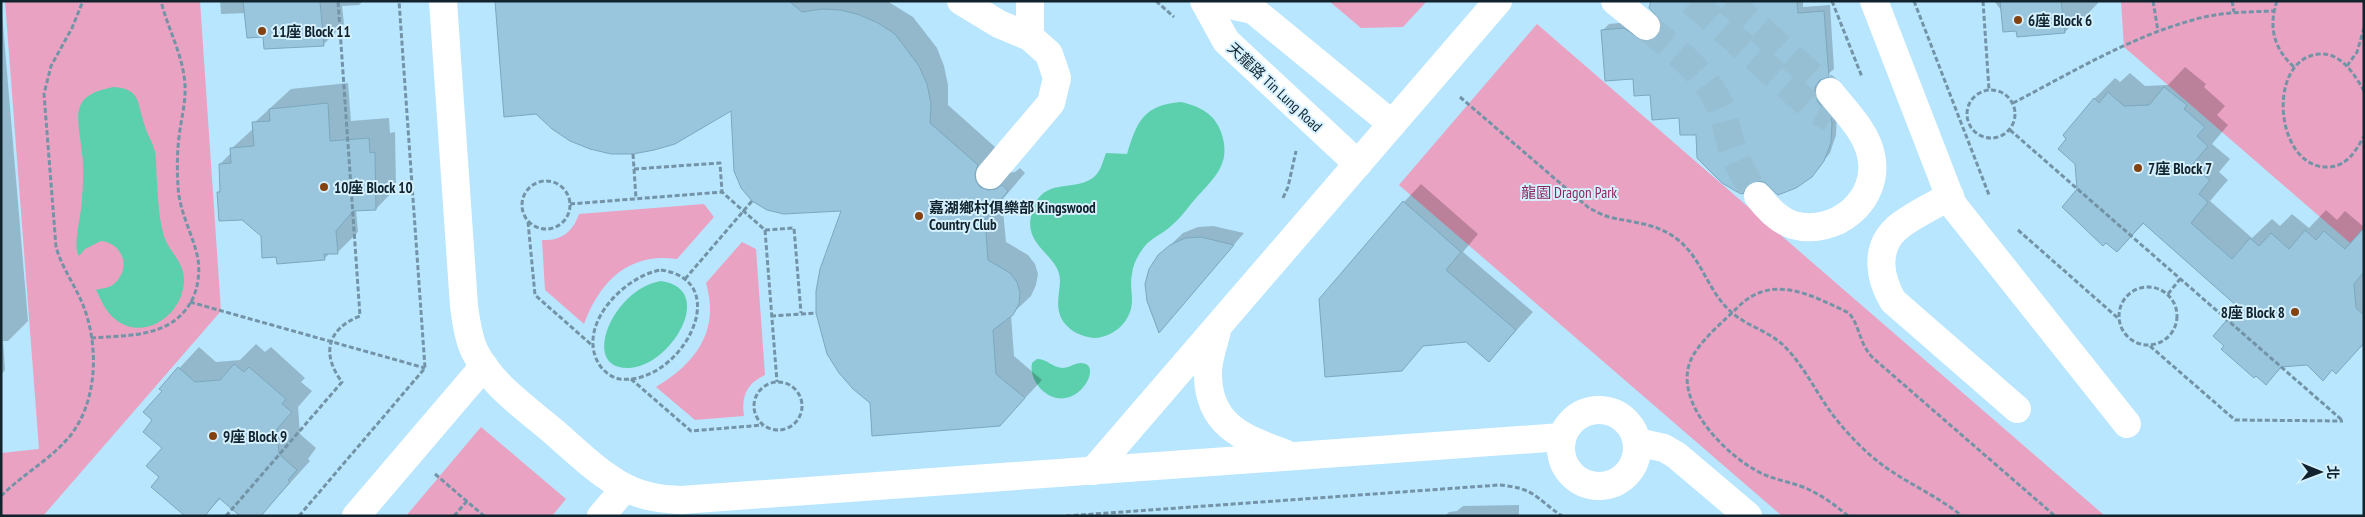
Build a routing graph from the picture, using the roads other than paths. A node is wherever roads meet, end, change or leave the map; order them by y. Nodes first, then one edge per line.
1 (442, 1) edge
2 (962, 1) edge
3 (1030, 1) edge
4 (1204, 1) edge
5 (1211, 1) edge
6 (1498, 1) edge
7 (1615, 1) edge
8 (1874, 1) edge
9 (1646, 26) tunnel mouth
10 (1030, 37) junction
11 (1839, 112) tunnel mouth
12 (1392, 124) junction
13 (1358, 164) junction
14 (990, 175) dead end
15 (1758, 196) tunnel mouth
16 (1950, 196) junction
17 (1218, 326) junction
18 (484, 366) junction
19 (2017, 409) dead end
20 (2127, 424) dead end
21 (1562, 437) junction
22 (1637, 442) junction
23 (1293, 456) junction
24 (1094, 471) junction
25 (625, 488) junction
26 (356, 516) edge
27 (601, 516) edge
28 (1748, 516) edge

1 - 18 street
2 - 10 street
3 - 10 street
4 - 13 street, 天龍路 Tin Lung Road
5 - 12 street
6 - 12 street
7 - 9 street
8 - 16 street
10 - 14 street
11 - 15 street
12 - 13 street
13 - 17 street
16 - 19 street
16 - 20 street
17 - 23 street
17 - 24 street
18 - 25 street
18 - 26 street
21 - 22 street
21 - 22 street
21 - 23 street
22 - 28 street
23 - 24 street
24 - 25 street
25 - 27 street

